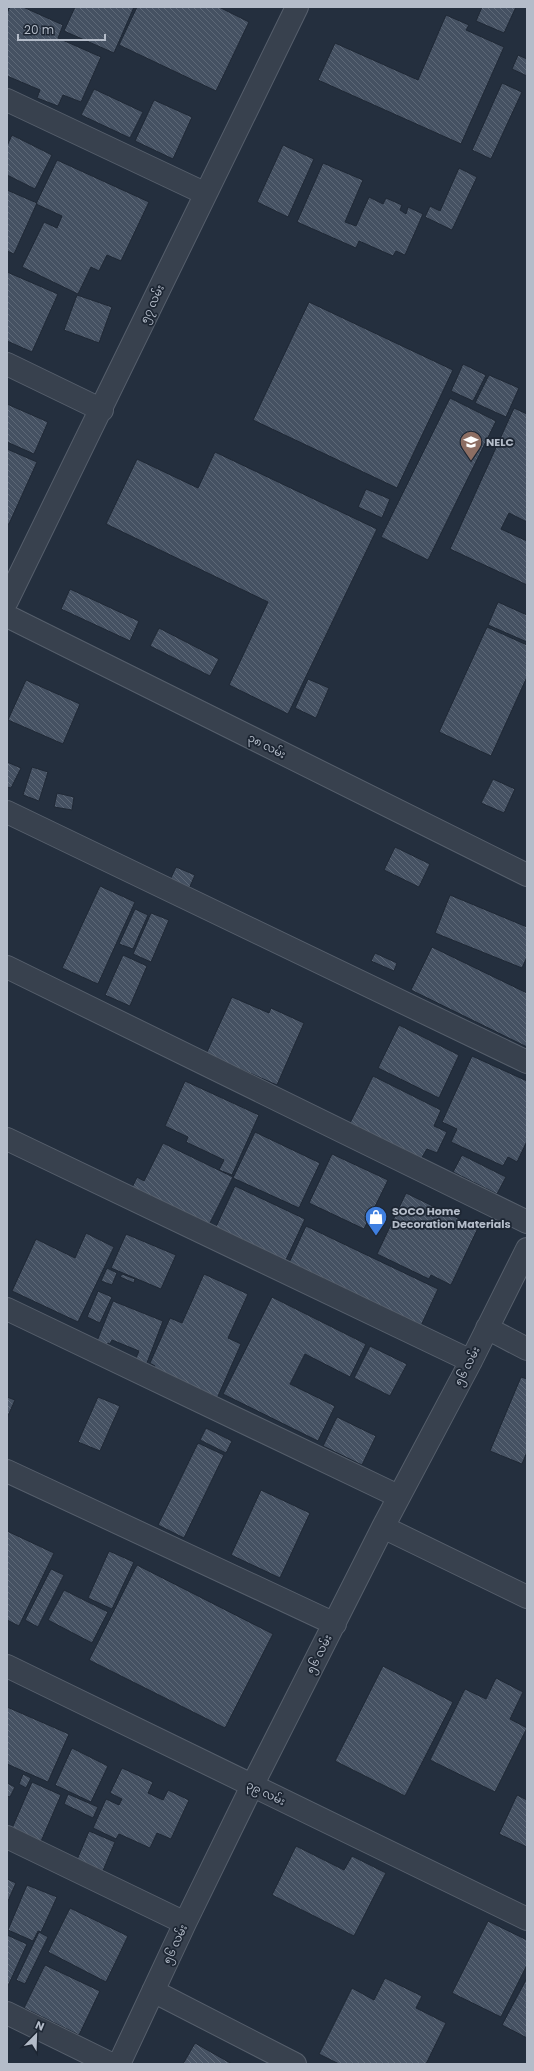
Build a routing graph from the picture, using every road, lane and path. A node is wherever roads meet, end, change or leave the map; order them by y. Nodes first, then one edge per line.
1 (297, 7) edge
2 (7, 100) edge
3 (204, 193) junction
4 (7, 364) edge
5 (102, 410) junction
6 (7, 601) edge
7 (7, 616) edge
8 (7, 812) edge
9 (527, 875) edge
10 (7, 967) edge
11 (527, 1062) edge
12 (7, 1139) edge
13 (527, 1222) edge
14 (527, 1249) edge
15 (7, 1309) edge
16 (487, 1328) junction
17 (527, 1349) edge
18 (471, 1361) junction
19 (7, 1471) edge
20 (398, 1496) junction
21 (383, 1527) junction
22 (527, 1597) edge
23 (335, 1624) junction
24 (7, 1666) edge
25 (252, 1786) junction
26 (7, 1837) edge
27 (527, 1919) edge
28 (185, 1923) junction
29 (153, 1991) junction
30 (7, 2013) edge
31 (111, 2064) edge
32 (119, 2064) edge
33 (295, 2064) edge

1 - 3 street, ၅၇ လမ်း
2 - 3 street
3 - 5 street, ၅၇ လမ်း
4 - 5 street
5 - 6 street, ၅၇ လမ်း
7 - 9 street, ၃၈ လမ်း
8 - 11 street
10 - 13 street
12 - 18 street
14 - 16 street, ၅၆ လမ်း
15 - 20 street
16 - 17 street
16 - 18 street, ၅၆ လမ်း
18 - 20 street, ၅၆ လမ်း
19 - 23 street
20 - 21 street, ၅၆ လမ်း
21 - 22 street
21 - 23 street, ၅၆ လမ်း
23 - 25 street, ၅၆ လမ်း
24 - 25 street, ၃၉ လမ်း
25 - 27 street, ၃၉ လမ်း
25 - 28 street, ၅၆ လမ်း
26 - 28 street
28 - 29 street, ၅၆ လမ်း
29 - 32 street, ၅၆ လမ်း
29 - 33 street
30 - 31 street

